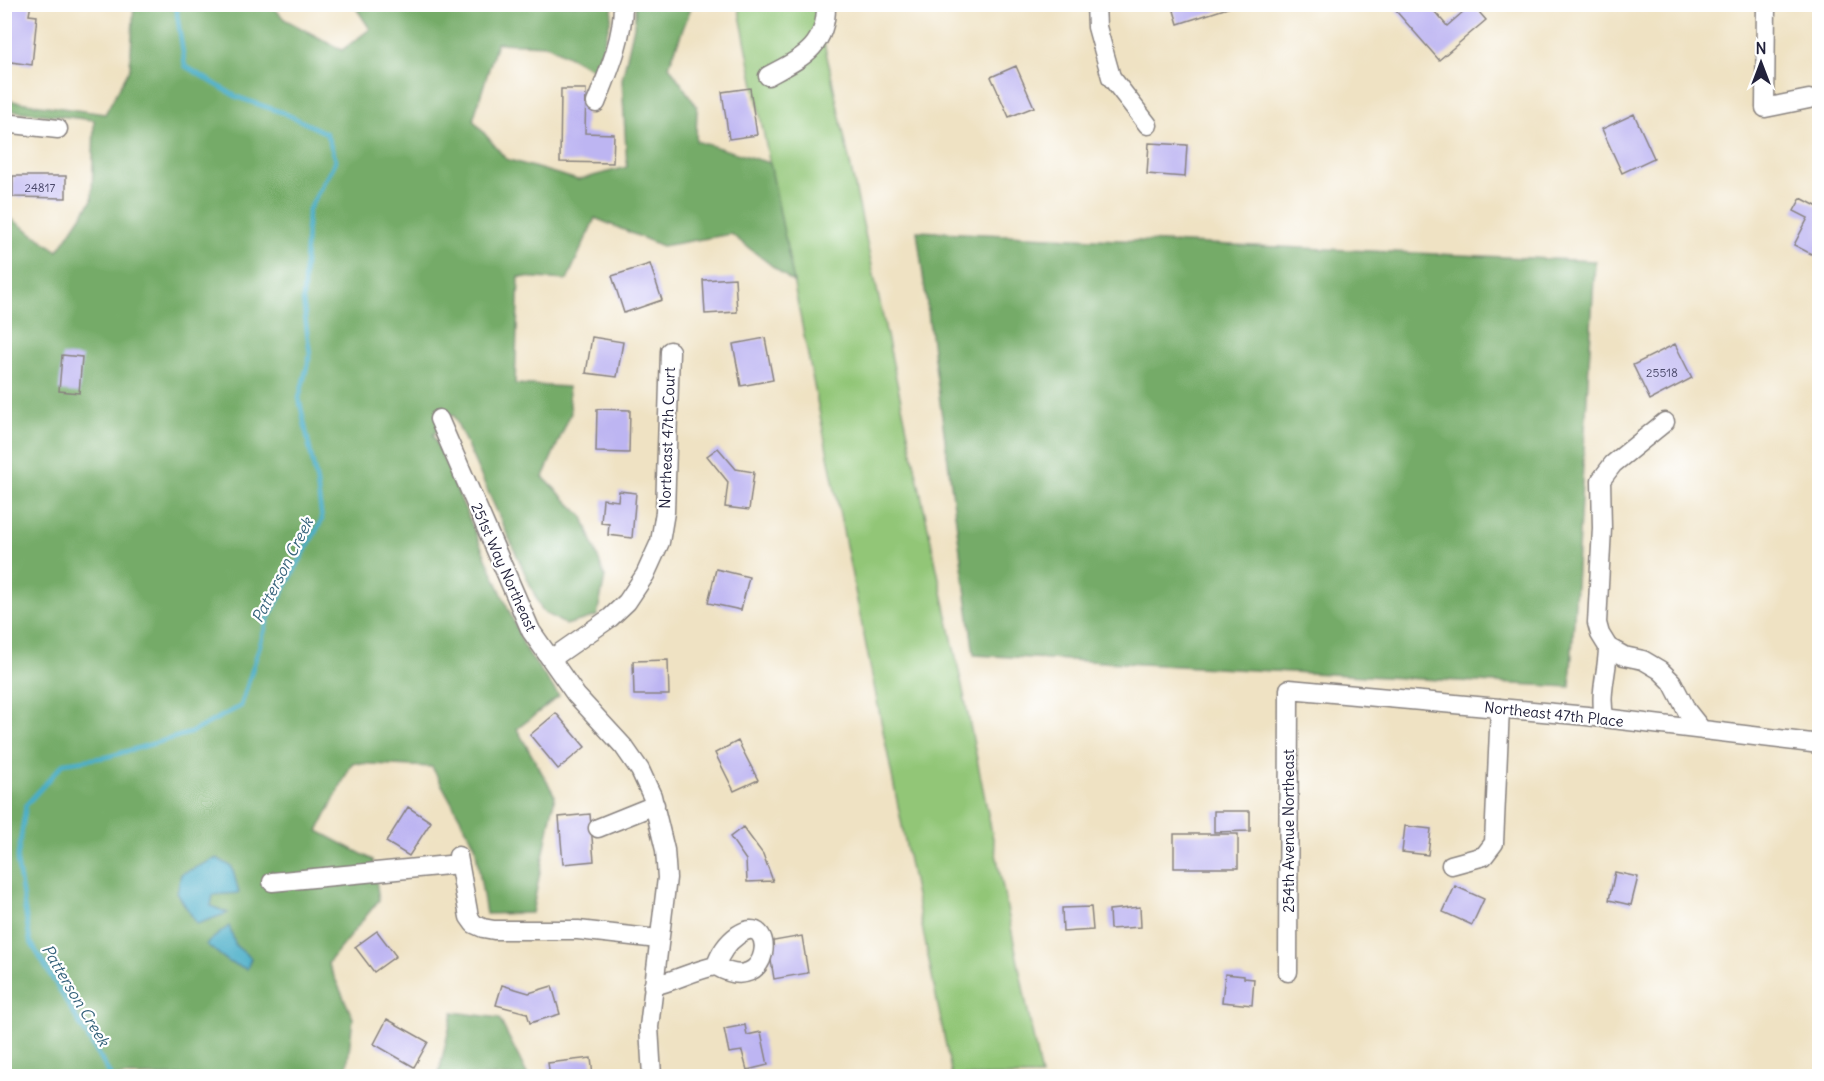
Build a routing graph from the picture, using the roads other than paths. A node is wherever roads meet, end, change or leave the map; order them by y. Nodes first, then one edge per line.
1 (623, 4) edge
2 (826, 4) edge
3 (1096, 4) edge
4 (1766, 4) edge
5 (768, 76) dead end
6 (1809, 99) dead end
7 (596, 104) dead end
8 (4, 123) edge
9 (1148, 125) dead end
10 (58, 129) dead end
11 (670, 351) dead end
12 (440, 419) dead end
13 (1665, 422) dead end
14 (1608, 647) junction
15 (551, 659) junction
16 (1289, 689) joint
17 (1500, 708) junction
18 (1605, 718) junction
19 (1702, 730) junction
20 (1820, 744) edge
21 (655, 805) junction
22 (598, 828) dead end
23 (1451, 865) dead end
24 (272, 882) dead end
25 (658, 939) junction
26 (716, 966) dead end
27 (1288, 972) dead end
28 (653, 986) junction
29 (652, 1077) edge

1 - 7 street
2 - 5 street
3 - 9 street
4 - 6 street
8 - 10 street
11 - 15 street, Northeast 47th Court
12 - 15 street, 251st Way Northeast
13 - 14 street
14 - 18 street
14 - 19 street
15 - 21 street, 251st Way Northeast
16 - 17 street, Northeast 47th Place
16 - 27 street, 254th Avenue Northeast
17 - 18 street, Northeast 47th Place
17 - 23 street
18 - 19 street, Northeast 47th Place
19 - 20 street, Northeast 47th Place
21 - 22 street
21 - 25 street, 251st Way Northeast
24 - 25 street
25 - 28 street, 251st Way Northeast
26 - 28 street
28 - 29 street, 251st Way Northeast

